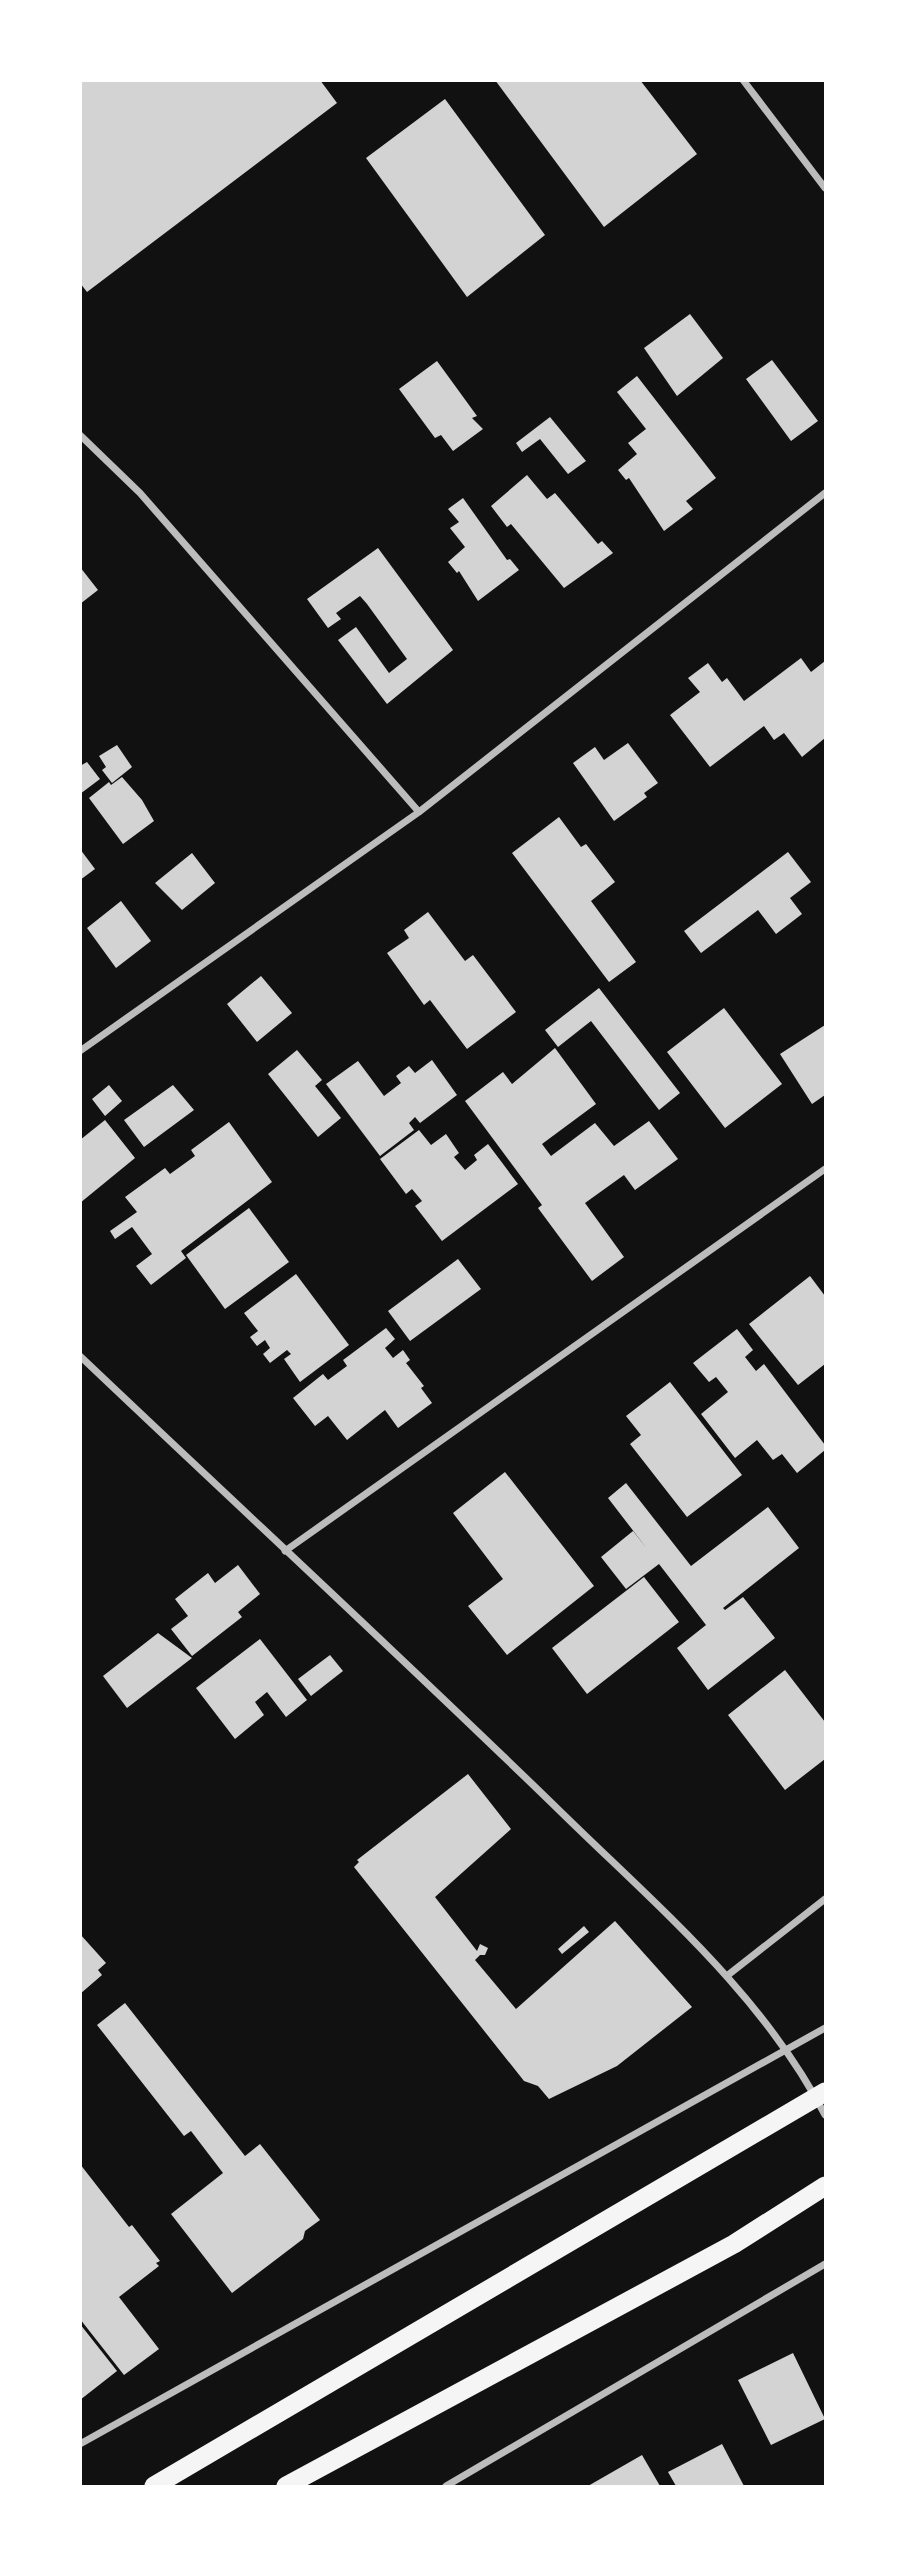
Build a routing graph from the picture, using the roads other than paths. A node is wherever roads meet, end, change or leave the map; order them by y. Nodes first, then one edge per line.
1 (743, 80) edge
2 (825, 188) edge
3 (80, 435) edge
4 (825, 493) edge
5 (419, 812) junction
6 (80, 1051) edge
7 (825, 1169) edge
8 (80, 1356) edge
9 (285, 1551) junction
10 (825, 1899) edge
11 (728, 1975) junction
12 (825, 2028) edge
13 (787, 2050) junction
14 (822, 2102) edge
15 (825, 2186) edge
16 (825, 2264) edge
17 (80, 2444) edge
18 (154, 2487) edge
19 (286, 2487) edge
20 (446, 2487) edge

1 - 2 street
3 - 5 street
4 - 5 street
5 - 6 street
7 - 9 street
8 - 9 street
9 - 11 street
10 - 11 street
11 - 13 street
12 - 13 street
13 - 14 street
13 - 17 street
14 - 18 highway
15 - 19 highway
16 - 20 street

